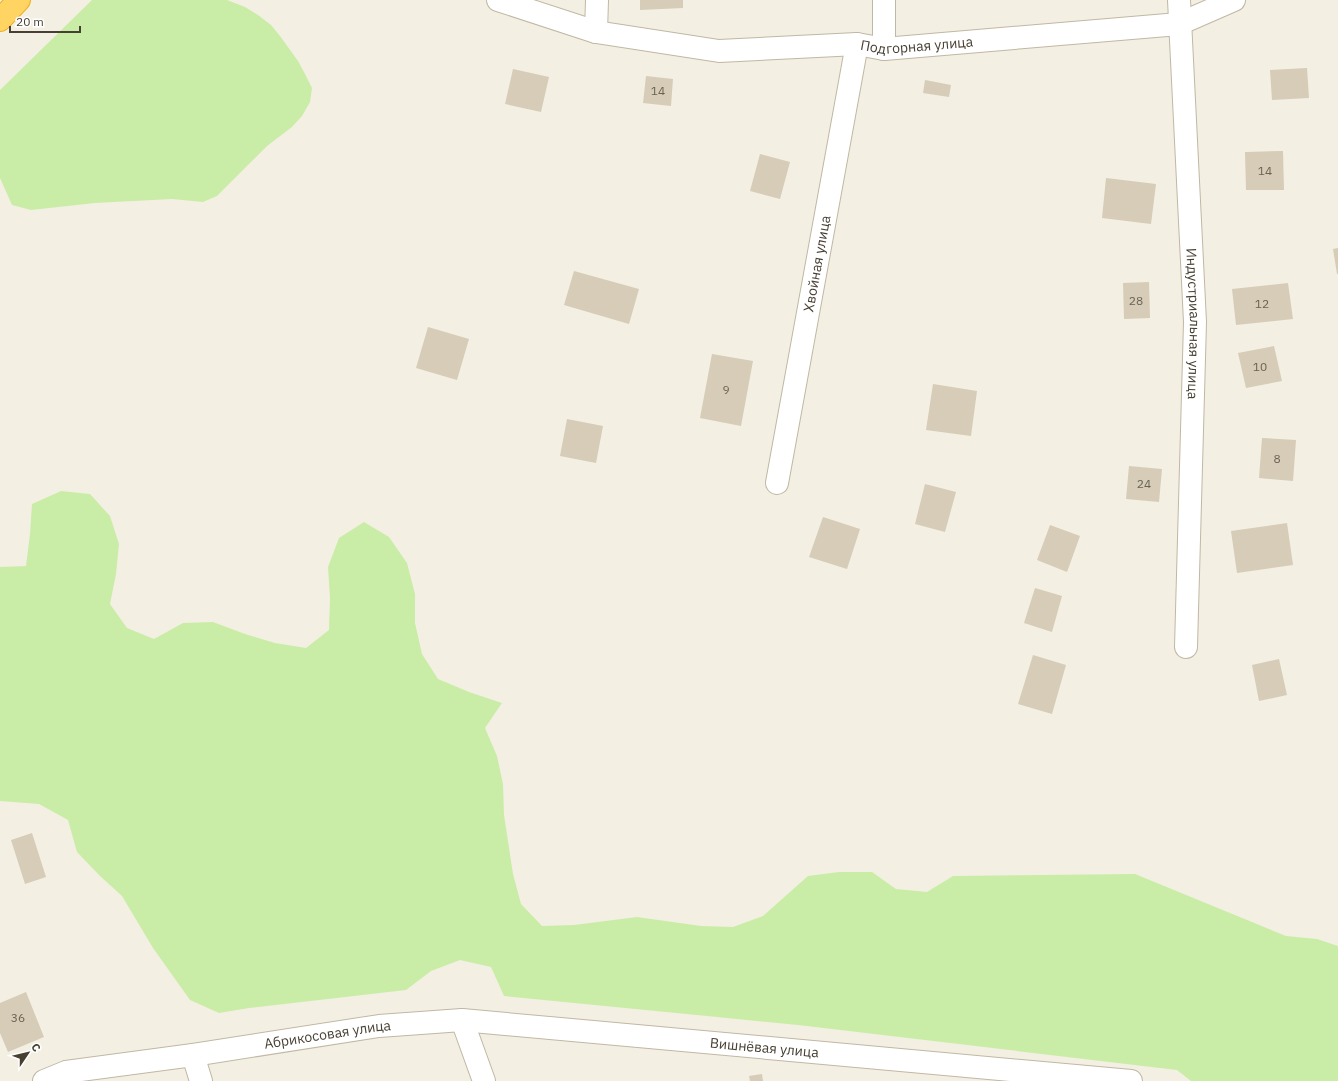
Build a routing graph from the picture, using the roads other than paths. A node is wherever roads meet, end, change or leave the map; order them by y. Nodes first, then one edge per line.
1 (19, 0) edge
2 (498, 0) edge
3 (597, 0) edge
4 (884, 0) edge
5 (1179, 0) edge
6 (1234, 0) edge
7 (0, 20) edge
8 (1179, 24) junction
9 (596, 32) junction
10 (857, 44) junction
11 (884, 48) junction
12 (777, 483) dead end
13 (1186, 647) dead end
14 (462, 1020) junction
15 (193, 1055) junction
16 (44, 1081) edge
17 (202, 1081) edge
18 (484, 1081) edge
19 (1131, 1081) edge

1 - 7 highway
2 - 9 street, Подгорная улица
3 - 9 street
4 - 11 street
5 - 8 street, Индустриальная улица
6 - 8 street, Подгорная улица
8 - 11 street, Подгорная улица
8 - 13 street, Индустриальная улица
9 - 10 street, Подгорная улица
10 - 11 street, Подгорная улица
10 - 12 street, Хвойная улица
14 - 15 street, Абрикосовая улица
14 - 18 street
14 - 19 street, Вишнёвая улица
15 - 16 street, Абрикосовая улица
15 - 17 street

